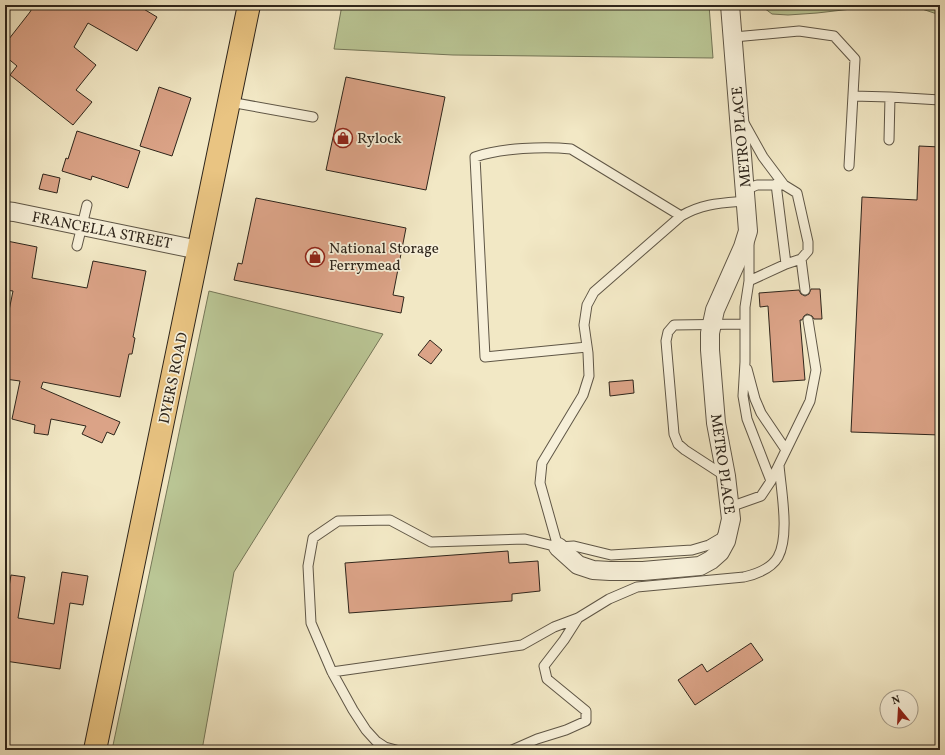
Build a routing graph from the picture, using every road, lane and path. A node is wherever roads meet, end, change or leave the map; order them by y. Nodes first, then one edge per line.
1 (249, 5) edge
2 (730, 5) edge
3 (734, 37) junction
4 (853, 96) junction
5 (890, 97) junction
6 (940, 100) edge
7 (230, 102) junction
8 (739, 115) junction
9 (313, 117) dead end
10 (889, 140) dead end
11 (849, 166) dead end
12 (780, 185) junction
13 (746, 196) junction
14 (87, 205) dead end
15 (5, 211) edge
16 (682, 216) junction
17 (82, 226) junction
18 (748, 231) junction
19 (77, 246) dead end
20 (200, 250) junction
21 (801, 259) junction
22 (786, 264) junction
23 (749, 281) junction
24 (805, 290) dead end
25 (808, 320) dead end
26 (711, 323) junction
27 (744, 324) junction
28 (587, 347) junction
29 (745, 362) junction
30 (786, 450) junction
31 (779, 465) junction
32 (726, 476) junction
33 (771, 481) junction
34 (731, 513) junction
35 (558, 547) junction
36 (578, 618) junction
37 (332, 672) junction
38 (95, 750) edge
39 (396, 750) edge
40 (512, 750) edge

1 - 7 highway, DYERS ROAD
2 - 3 street, METRO PLACE
3 - 4 lane
3 - 8 street, METRO PLACE
4 - 5 lane
4 - 11 lane
5 - 6 lane
5 - 10 lane
7 - 9 lane
7 - 20 highway, DYERS ROAD
8 - 12 lane
8 - 13 street, METRO PLACE
12 - 13 lane
12 - 21 lane
12 - 22 lane
13 - 16 lane
13 - 18 street, METRO PLACE
14 - 17 lane
15 - 17 street, FRANCELLA STREET
16 - 28 lane
16 - 28 lane
17 - 19 lane
17 - 20 street, FRANCELLA STREET
18 - 23 lane
18 - 26 street, METRO PLACE
20 - 38 highway, DYERS ROAD
21 - 22 lane
21 - 24 lane
22 - 23 lane
23 - 27 lane
25 - 30 lane
26 - 27 lane
26 - 32 street, METRO PLACE
26 - 32 lane
27 - 29 lane
28 - 35 lane
29 - 30 lane
29 - 33 lane
30 - 31 lane
31 - 33 lane
31 - 36 lane
32 - 34 street, METRO PLACE
33 - 34 lane
34 - 35 street, METRO PLACE
35 - 37 lane, METRO PLACE
36 - 37 lane
36 - 40 lane
37 - 39 lane, METRO PLACE

